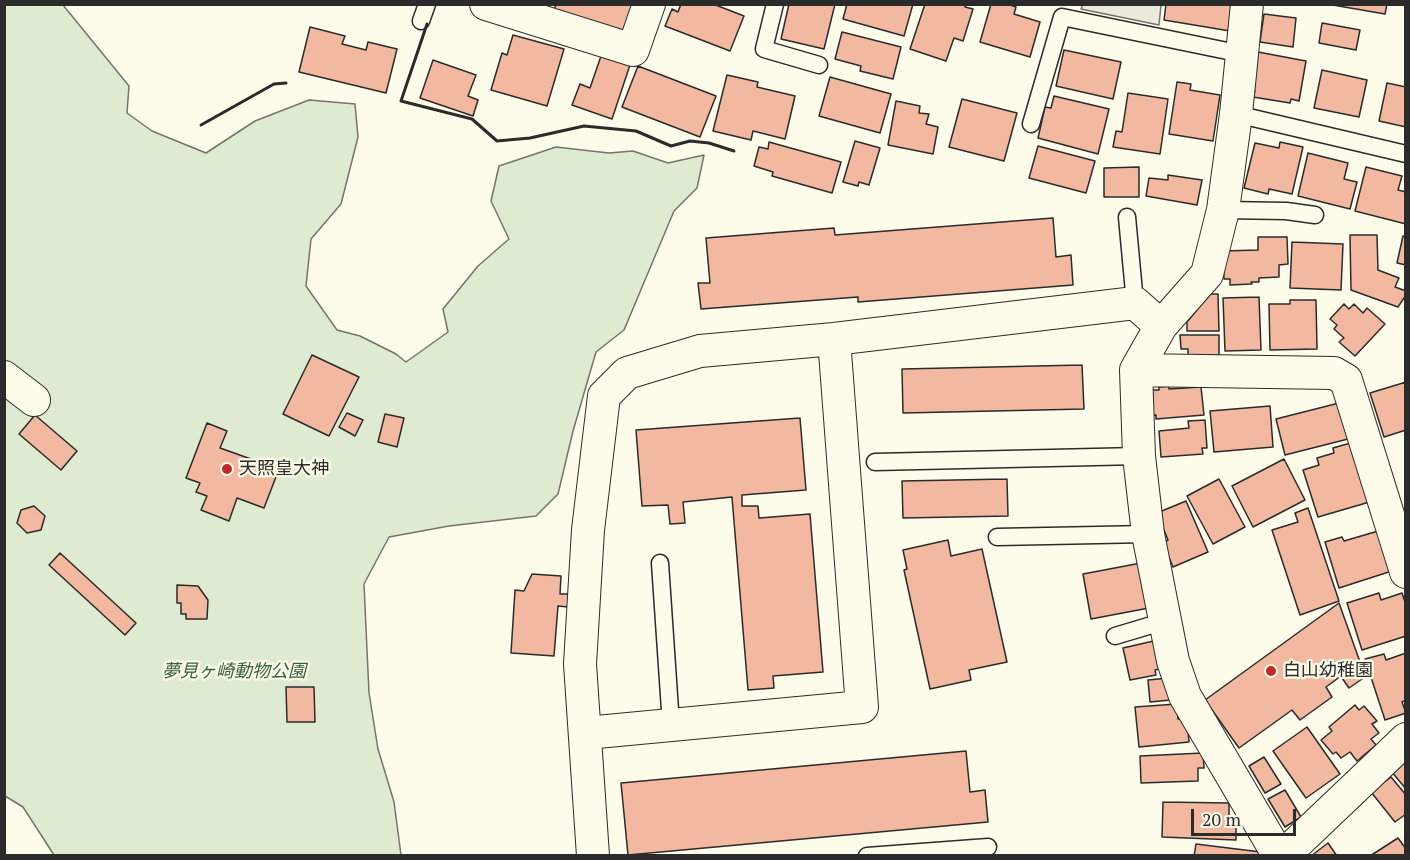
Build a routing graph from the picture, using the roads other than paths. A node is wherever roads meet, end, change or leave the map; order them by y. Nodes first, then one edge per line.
1 (426, 4) edge
2 (486, 4) edge
3 (649, 4) edge
4 (775, 4) edge
5 (1247, 4) edge
6 (421, 21) dead end
7 (1242, 54) junction
8 (819, 65) dead end
9 (1236, 114) junction
10 (1031, 124) dead end
11 (1406, 154) edge
12 (1223, 210) junction
13 (1315, 215) dead end
14 (1127, 217) dead end
15 (1135, 303) junction
16 (1161, 326) junction
17 (834, 339) junction
18 (1136, 370) junction
19 (4, 377) edge
20 (34, 400) dead end
21 (1139, 456) junction
22 (875, 462) dead end
23 (1148, 534) junction
24 (997, 537) dead end
25 (660, 563) dead end
26 (1406, 572) edge
27 (1165, 621) junction
28 (1115, 636) dead end
29 (671, 725) junction
30 (586, 733) junction
31 (1406, 739) edge
32 (988, 848) dead end
33 (960, 852) edge
34 (593, 855) edge
35 (867, 855) edge
36 (1281, 855) edge

1 - 6 lane
2 - 3 street
4 - 8 lane
5 - 7 street
7 - 9 street
7 - 10 lane
9 - 11 lane
9 - 12 street
12 - 13 lane
12 - 16 street
14 - 15 lane
15 - 16 street
15 - 17 street
16 - 18 street
17 - 29 street
17 - 30 street
18 - 21 street
18 - 26 street
19 - 20 street
21 - 22 lane
21 - 23 street
23 - 24 lane
23 - 27 street
25 - 29 lane
27 - 28 lane
27 - 36 street
29 - 30 street
30 - 34 street
31 - 36 street
32 - 33 lane
33 - 35 lane

